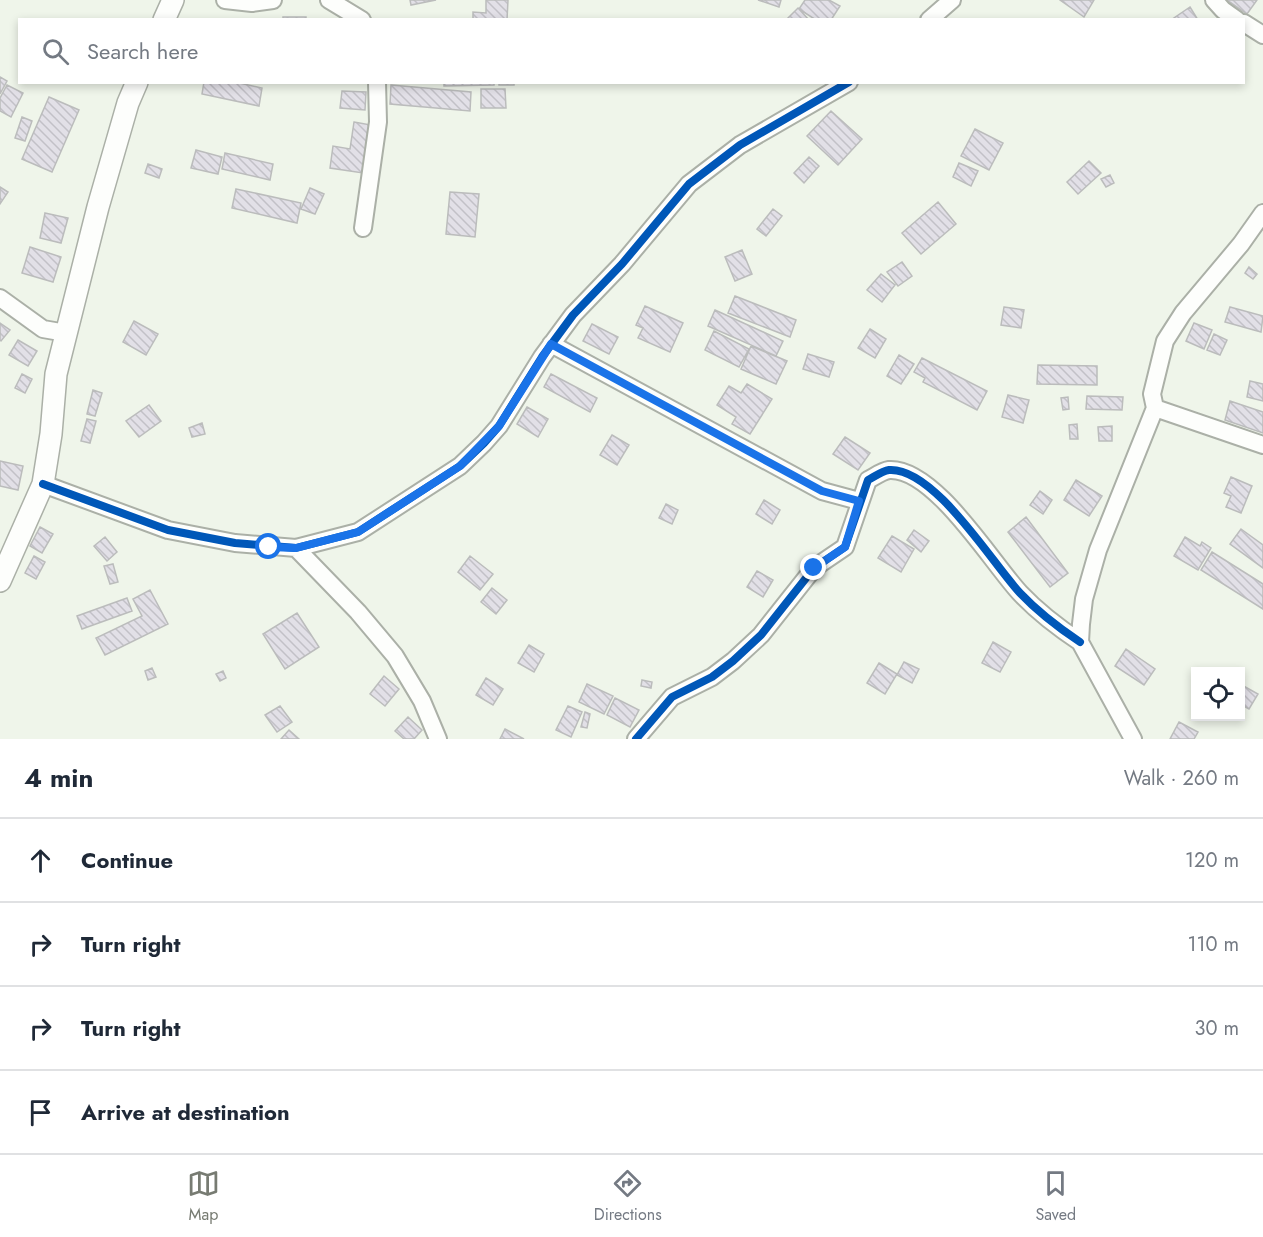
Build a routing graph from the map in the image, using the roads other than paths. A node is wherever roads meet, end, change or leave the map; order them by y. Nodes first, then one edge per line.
1 (172, 0) edge
2 (225, 0) edge
3 (273, 0) edge
4 (329, 0) edge
5 (952, 0) edge
6 (1214, 0) edge
7 (165, 18) edge
8 (359, 18) edge
9 (931, 18) edge
10 (1234, 18) edge
11 (1245, 24) edge
12 (1263, 35) edge
13 (136, 84) edge
14 (376, 84) edge
15 (846, 84) edge
16 (1263, 213) edge
17 (363, 228) dead end
18 (0, 298) edge
19 (66, 333) junction
20 (551, 344) junction
21 (1155, 408) junction
22 (1263, 445) edge
23 (43, 483) junction
24 (859, 501) junction
25 (296, 548) junction
26 (0, 581) edge
27 (1080, 642) junction
28 (438, 739) edge
29 (636, 739) edge
30 (1133, 739) edge

1 - 7 street
2 - 3 street
4 - 8 street
5 - 9 street
6 - 10 street
11 - 12 street
13 - 19 street
14 - 17 street
15 - 20 street
16 - 21 street
18 - 19 street
19 - 23 street
20 - 24 street
20 - 25 street
21 - 22 street
21 - 27 street
23 - 25 street
23 - 26 street
24 - 27 street
24 - 29 street
25 - 28 street
27 - 30 street

